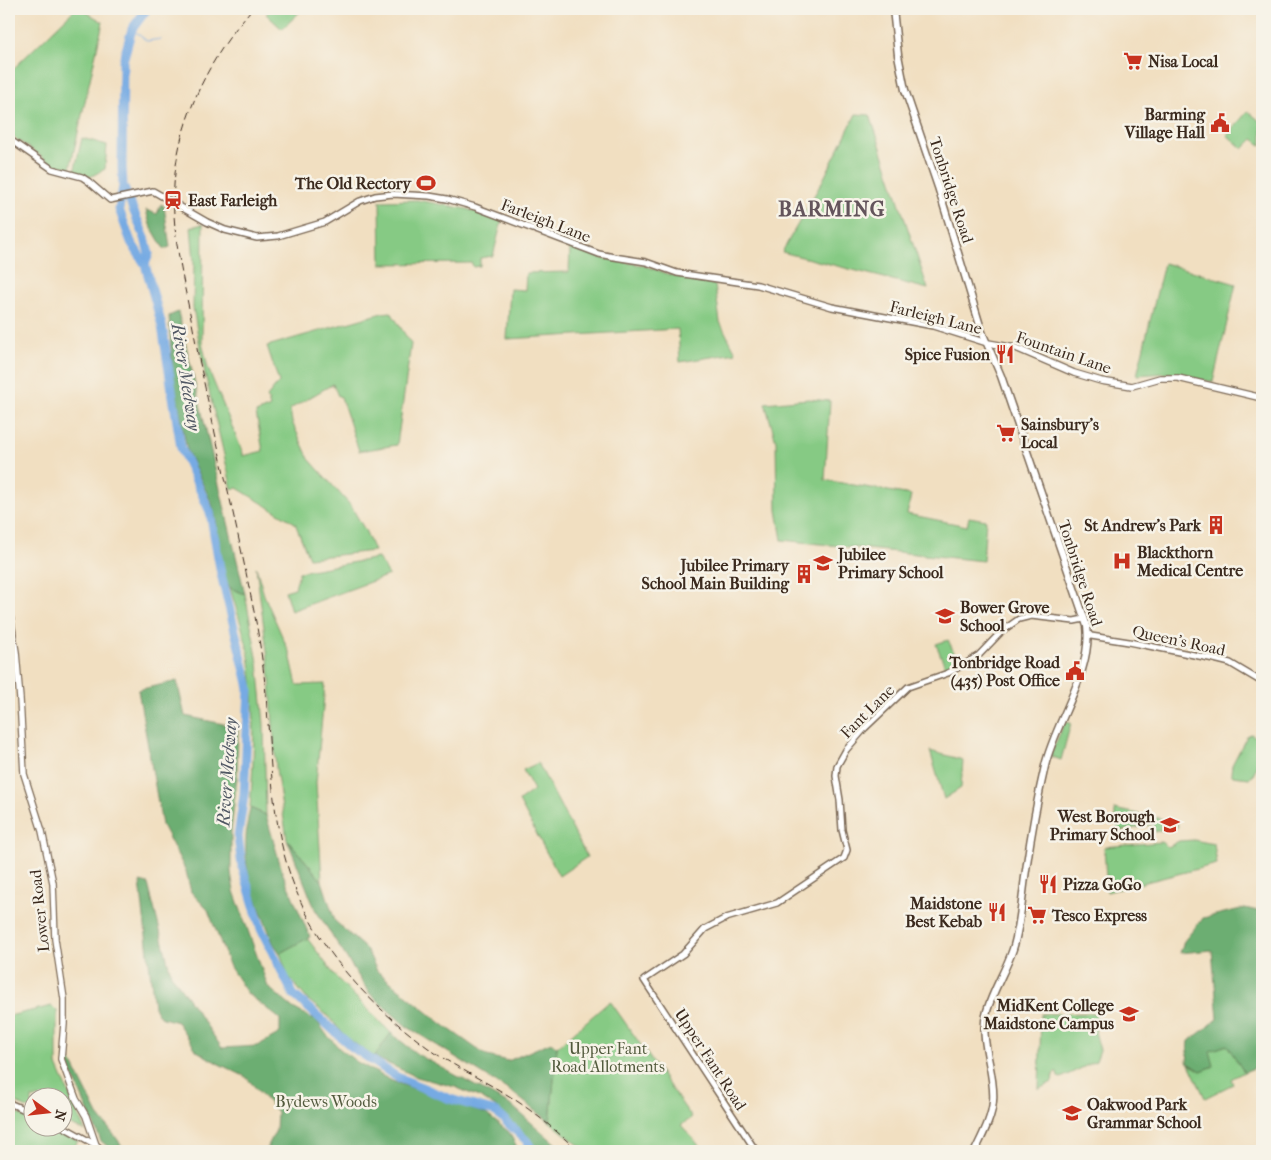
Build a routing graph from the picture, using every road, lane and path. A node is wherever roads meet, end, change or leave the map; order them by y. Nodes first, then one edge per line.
1 (893, 9) edge
2 (9, 139) edge
3 (988, 343) junction
4 (1262, 398) edge
5 (9, 610) edge
6 (1084, 619) junction
7 (1088, 633) junction
8 (1262, 682) edge
9 (644, 980) joint
10 (9, 1103) edge
11 (22, 1109) edge
12 (72, 1132) edge
13 (96, 1145) junction
14 (104, 1151) edge
15 (756, 1151) edge
16 (975, 1151) edge

1 - 3 main road, Tonbridge Road
2 - 3 street, Farleigh Lane
3 - 4 main road, Fountain Lane
3 - 6 main road, Tonbridge Road
5 - 13 main road, Lower Road
6 - 7 main road, Tonbridge Road
6 - 9 street, Fant Lane
7 - 8 street, Queen's Road
7 - 16 main road, Tonbridge Road
9 - 15 street, Upper Fant Road
10 - 11 street
12 - 13 street
13 - 14 main road

